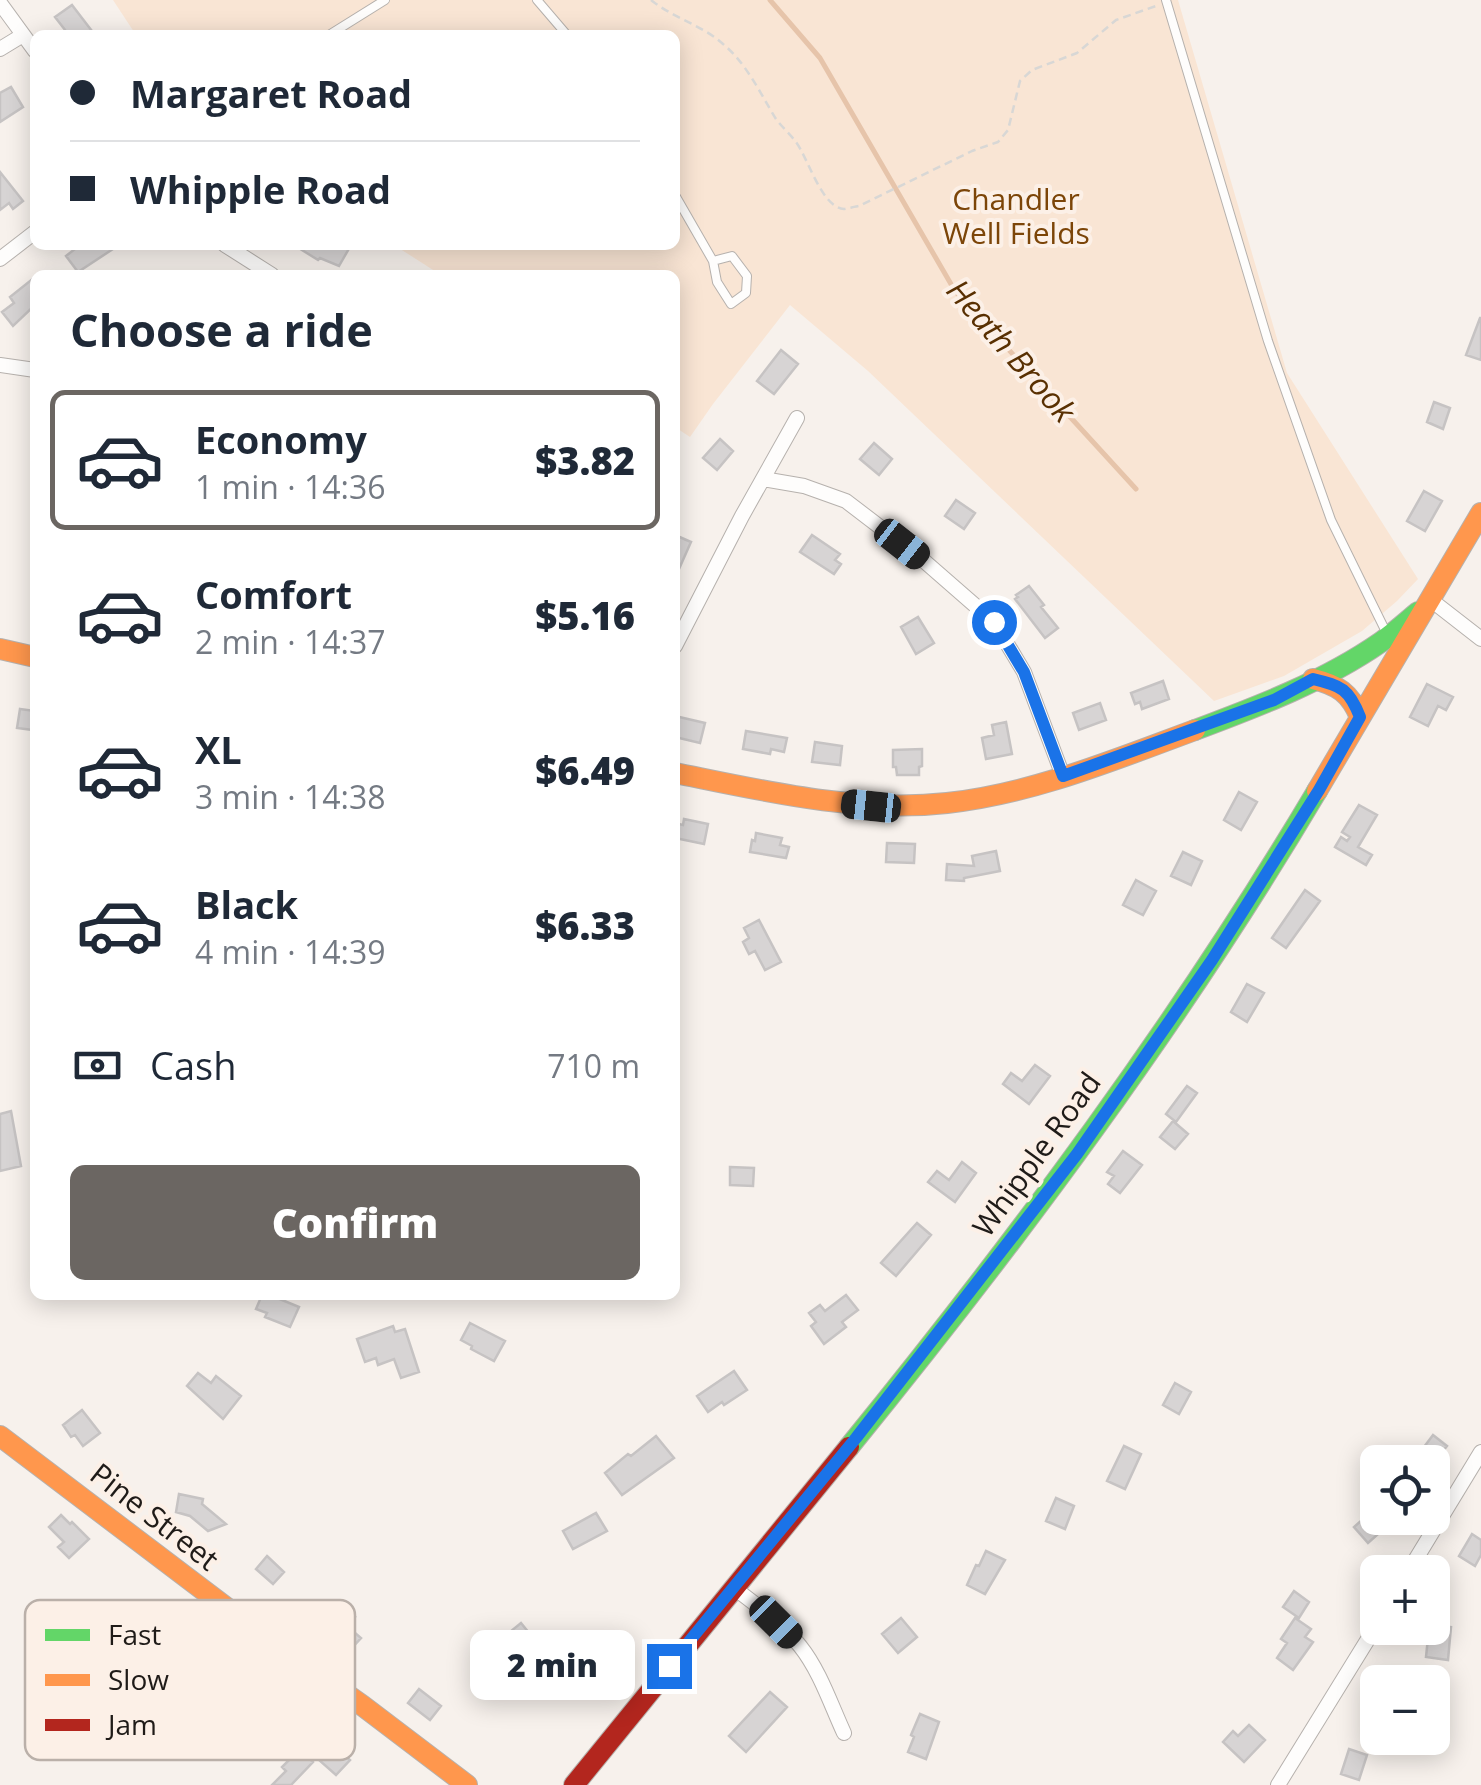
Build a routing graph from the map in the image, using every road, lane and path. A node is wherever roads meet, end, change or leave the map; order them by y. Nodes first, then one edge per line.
1 (385, 0) edge
2 (537, 0) edge
3 (650, 0) edge
4 (1166, 1) edge
5 (0, 3) edge
6 (338, 30) edge
7 (563, 30) edge
8 (23, 35) junction
9 (30, 44) edge
10 (0, 49) edge
11 (680, 204) edge
12 (30, 236) edge
13 (233, 250) edge
14 (0, 259) edge
15 (713, 261) junction
16 (264, 270) edge
17 (0, 365) edge
18 (30, 369) edge
19 (797, 418) dead end
20 (762, 479) junction
21 (1481, 513) edge
22 (1481, 538) edge
23 (1432, 600) junction
24 (680, 636) edge
25 (1388, 636) junction
26 (1481, 639) edge
27 (0, 649) edge
28 (30, 656) edge
29 (1313, 679) junction
30 (1360, 717) junction
31 (680, 773) edge
32 (1063, 776) junction
33 (0, 1436) edge
34 (1481, 1452) edge
35 (1418, 1555) edge
36 (734, 1587) junction
37 (216, 1600) edge
38 (1364, 1645) edge
39 (355, 1700) edge
40 (844, 1734) dead end
41 (466, 1785) edge
42 (574, 1785) edge
43 (1278, 1785) edge

1 - 6 lane
2 - 7 lane
3 - 4 path
4 - 25 lane
5 - 8 street
8 - 9 street
8 - 10 street
11 - 15 lane
12 - 14 street
13 - 16 street
15 - 15 lane
17 - 18 street
19 - 20 street
20 - 24 street
20 - 32 street
21 - 23 main road, Whipple Road
22 - 23 main road
23 - 25 main road
23 - 26 street
23 - 30 main road, Whipple Road
25 - 29 main road
27 - 28 main road
29 - 30 main road
29 - 32 main road
30 - 36 main road, Whipple Road
31 - 32 main road
33 - 37 main road, Pine Street
34 - 35 street
36 - 40 street
36 - 42 main road, Whipple Road
38 - 43 street
39 - 41 main road, Pine Street

